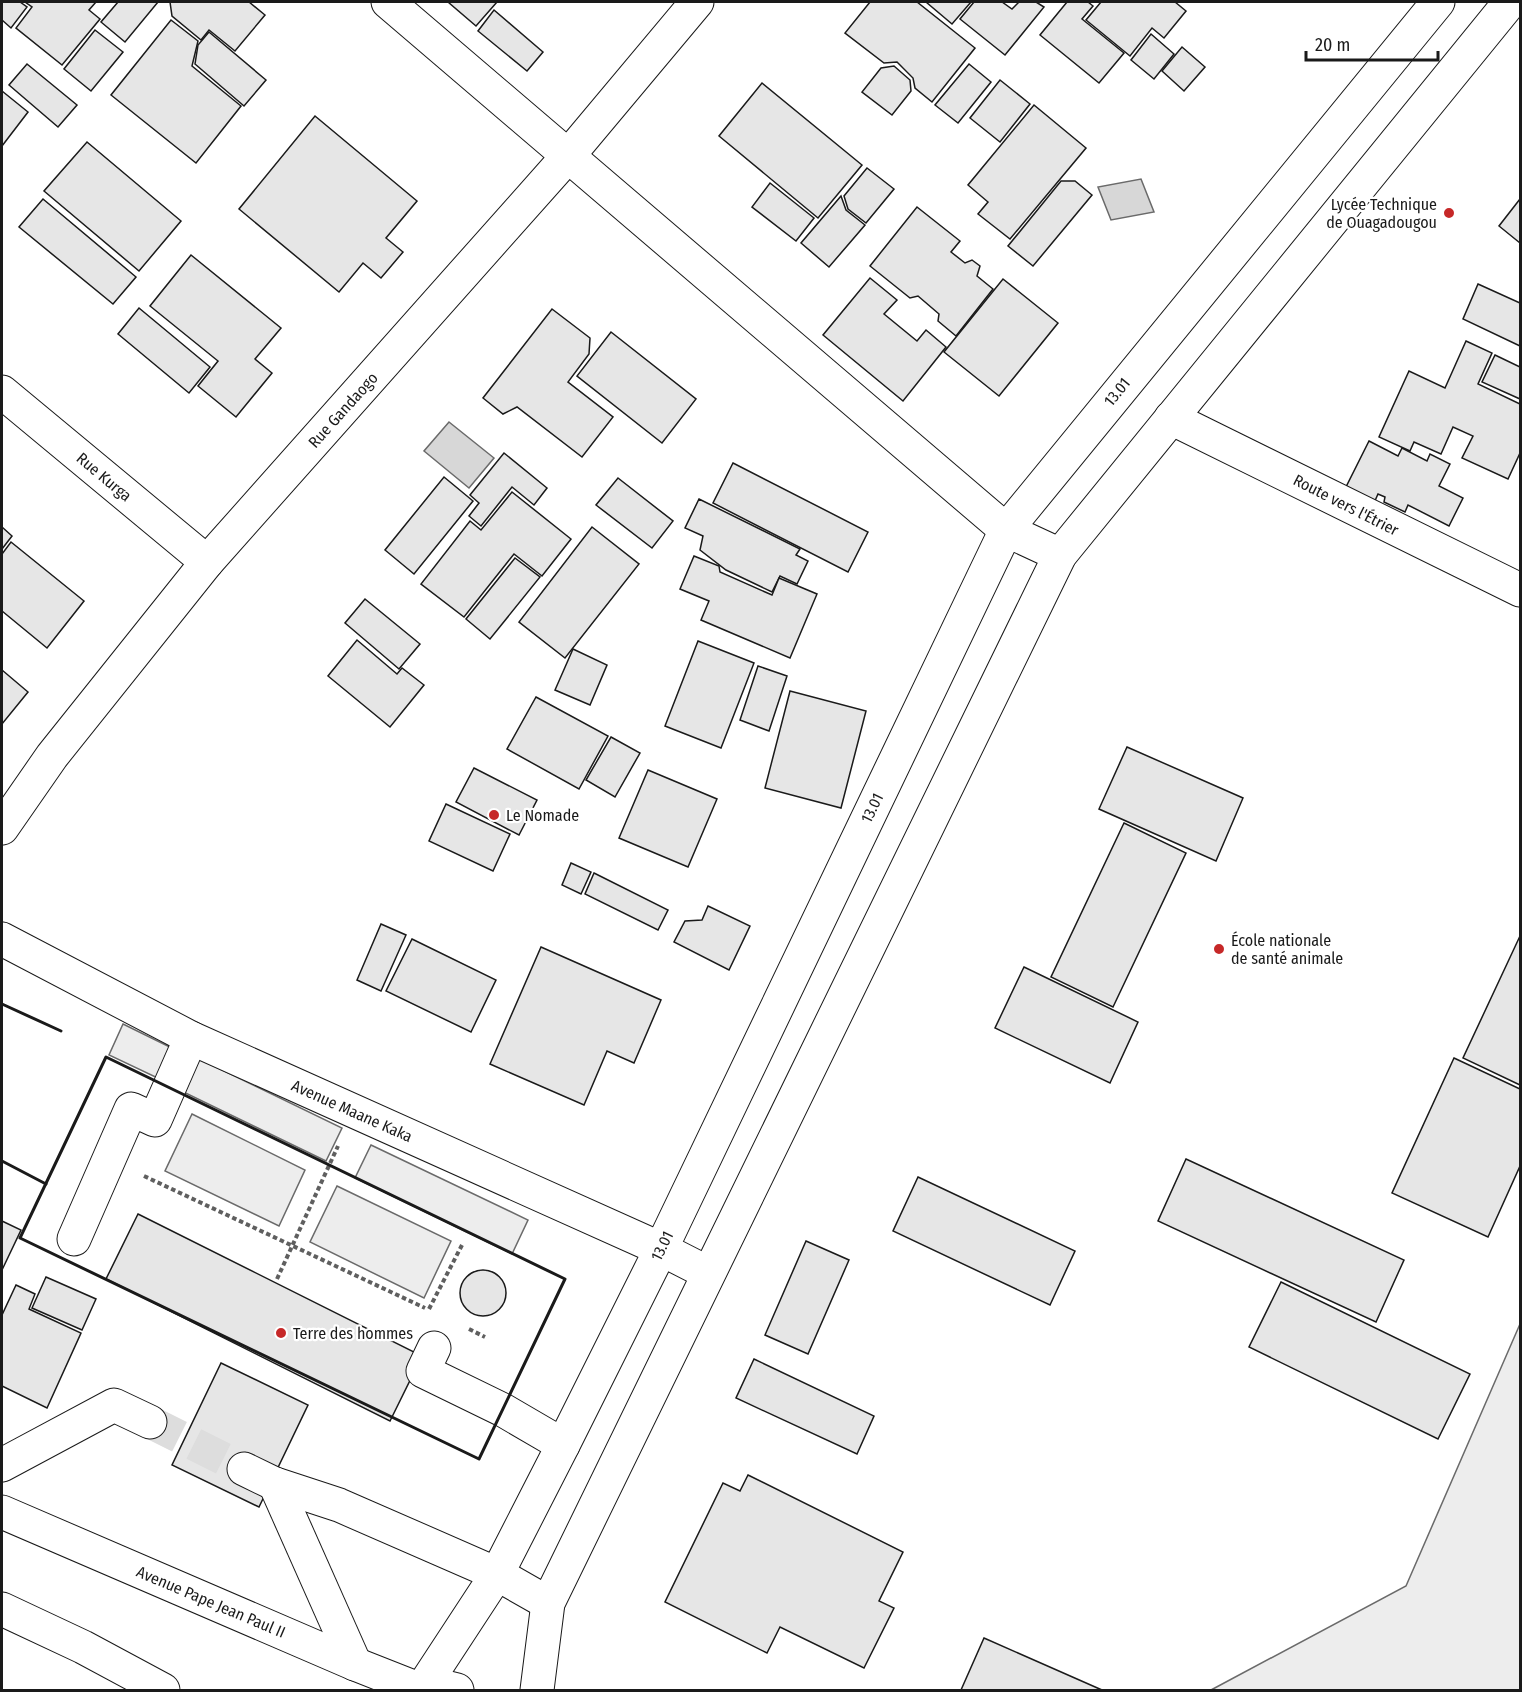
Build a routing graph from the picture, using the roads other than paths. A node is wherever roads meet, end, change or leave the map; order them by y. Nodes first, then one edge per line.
1 (388, 2) edge
2 (697, 2) edge
3 (1438, 2) edge
4 (1510, 2) edge
5 (568, 156) junction
6 (2, 392) edge
7 (1171, 418) junction
8 (1006, 530) junction
9 (1060, 555) junction
10 (207, 562) junction
11 (1521, 590) edge
12 (2, 828) edge
13 (2, 939) edge
14 (191, 1038) junction
15 (74, 1239) dead end
16 (661, 1249) junction
17 (708, 1273) junction
18 (434, 1348) dead end
19 (150, 1422) tunnel mouth
20 (563, 1445) junction
21 (2, 1465) edge
22 (244, 1468) tunnel mouth
23 (275, 1484) junction
24 (2, 1512) edge
25 (497, 1574) junction
26 (548, 1603) junction
27 (2, 1609) edge
28 (355, 1664) junction
29 (163, 1690) edge
30 (420, 1690) edge
31 (457, 1690) edge
32 (537, 1690) edge

1 - 5 main road
2 - 5 main road, Rue Gandaogo
3 - 8 main road, 13.01
4 - 7 main road
5 - 8 main road
5 - 10 main road, Rue Gandaogo
6 - 10 main road, Rue Kurga
7 - 9 main road
7 - 11 main road, Route vers l'Étrier
8 - 9 main road
8 - 16 main road, 13.01
9 - 17 main road
10 - 12 main road, Rue Gandaogo
13 - 14 main road, Avenue Maane Kaka
14 - 15 main road
14 - 16 main road, Avenue Maane Kaka
16 - 17 main road, Avenue Maane Kaka
16 - 20 main road, 13.01
17 - 26 main road
18 - 20 main road
19 - 21 main road
20 - 25 main road, 13.01
22 - 23 main road
23 - 25 main road
23 - 28 main road
24 - 28 main road, Avenue Pape Jean Paul II
25 - 26 main road
25 - 30 main road, 13.01
26 - 32 main road
27 - 29 main road
28 - 30 main road, Avenue Pape Jean Paul II
30 - 31 main road, Avenue Pape Jean Paul II

